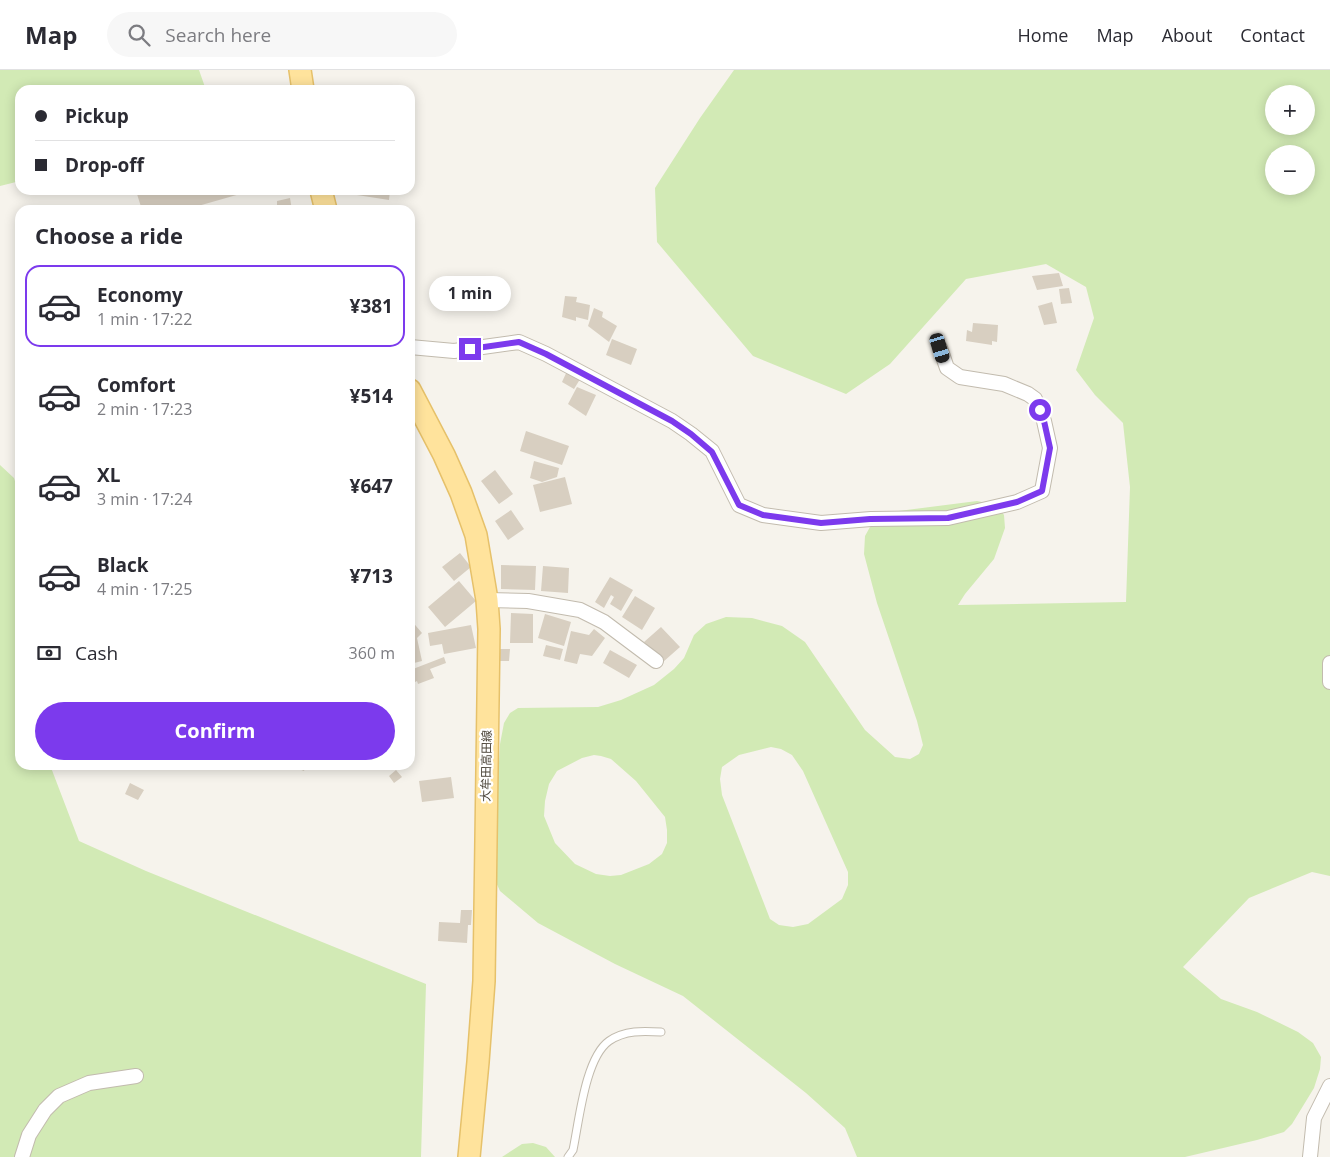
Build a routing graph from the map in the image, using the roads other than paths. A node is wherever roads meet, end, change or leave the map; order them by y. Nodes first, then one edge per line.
1 (300, 70) edge
2 (302, 85) edge
3 (415, 347) edge
4 (940, 348) dead end
5 (415, 400) edge
6 (487, 600) junction
7 (656, 661) dead end
8 (1330, 663) edge
9 (1330, 682) edge
10 (661, 1032) dead end
11 (136, 1076) dead end
12 (1330, 1086) edge
13 (22, 1157) edge
14 (468, 1157) edge
15 (568, 1157) edge
16 (1310, 1157) edge

1 - 2 main road
3 - 4 street
5 - 6 main road, 大牟田高田線
6 - 7 street
6 - 14 main road, 大牟田高田線
8 - 9 street
10 - 15 lane
11 - 13 street
12 - 16 street

